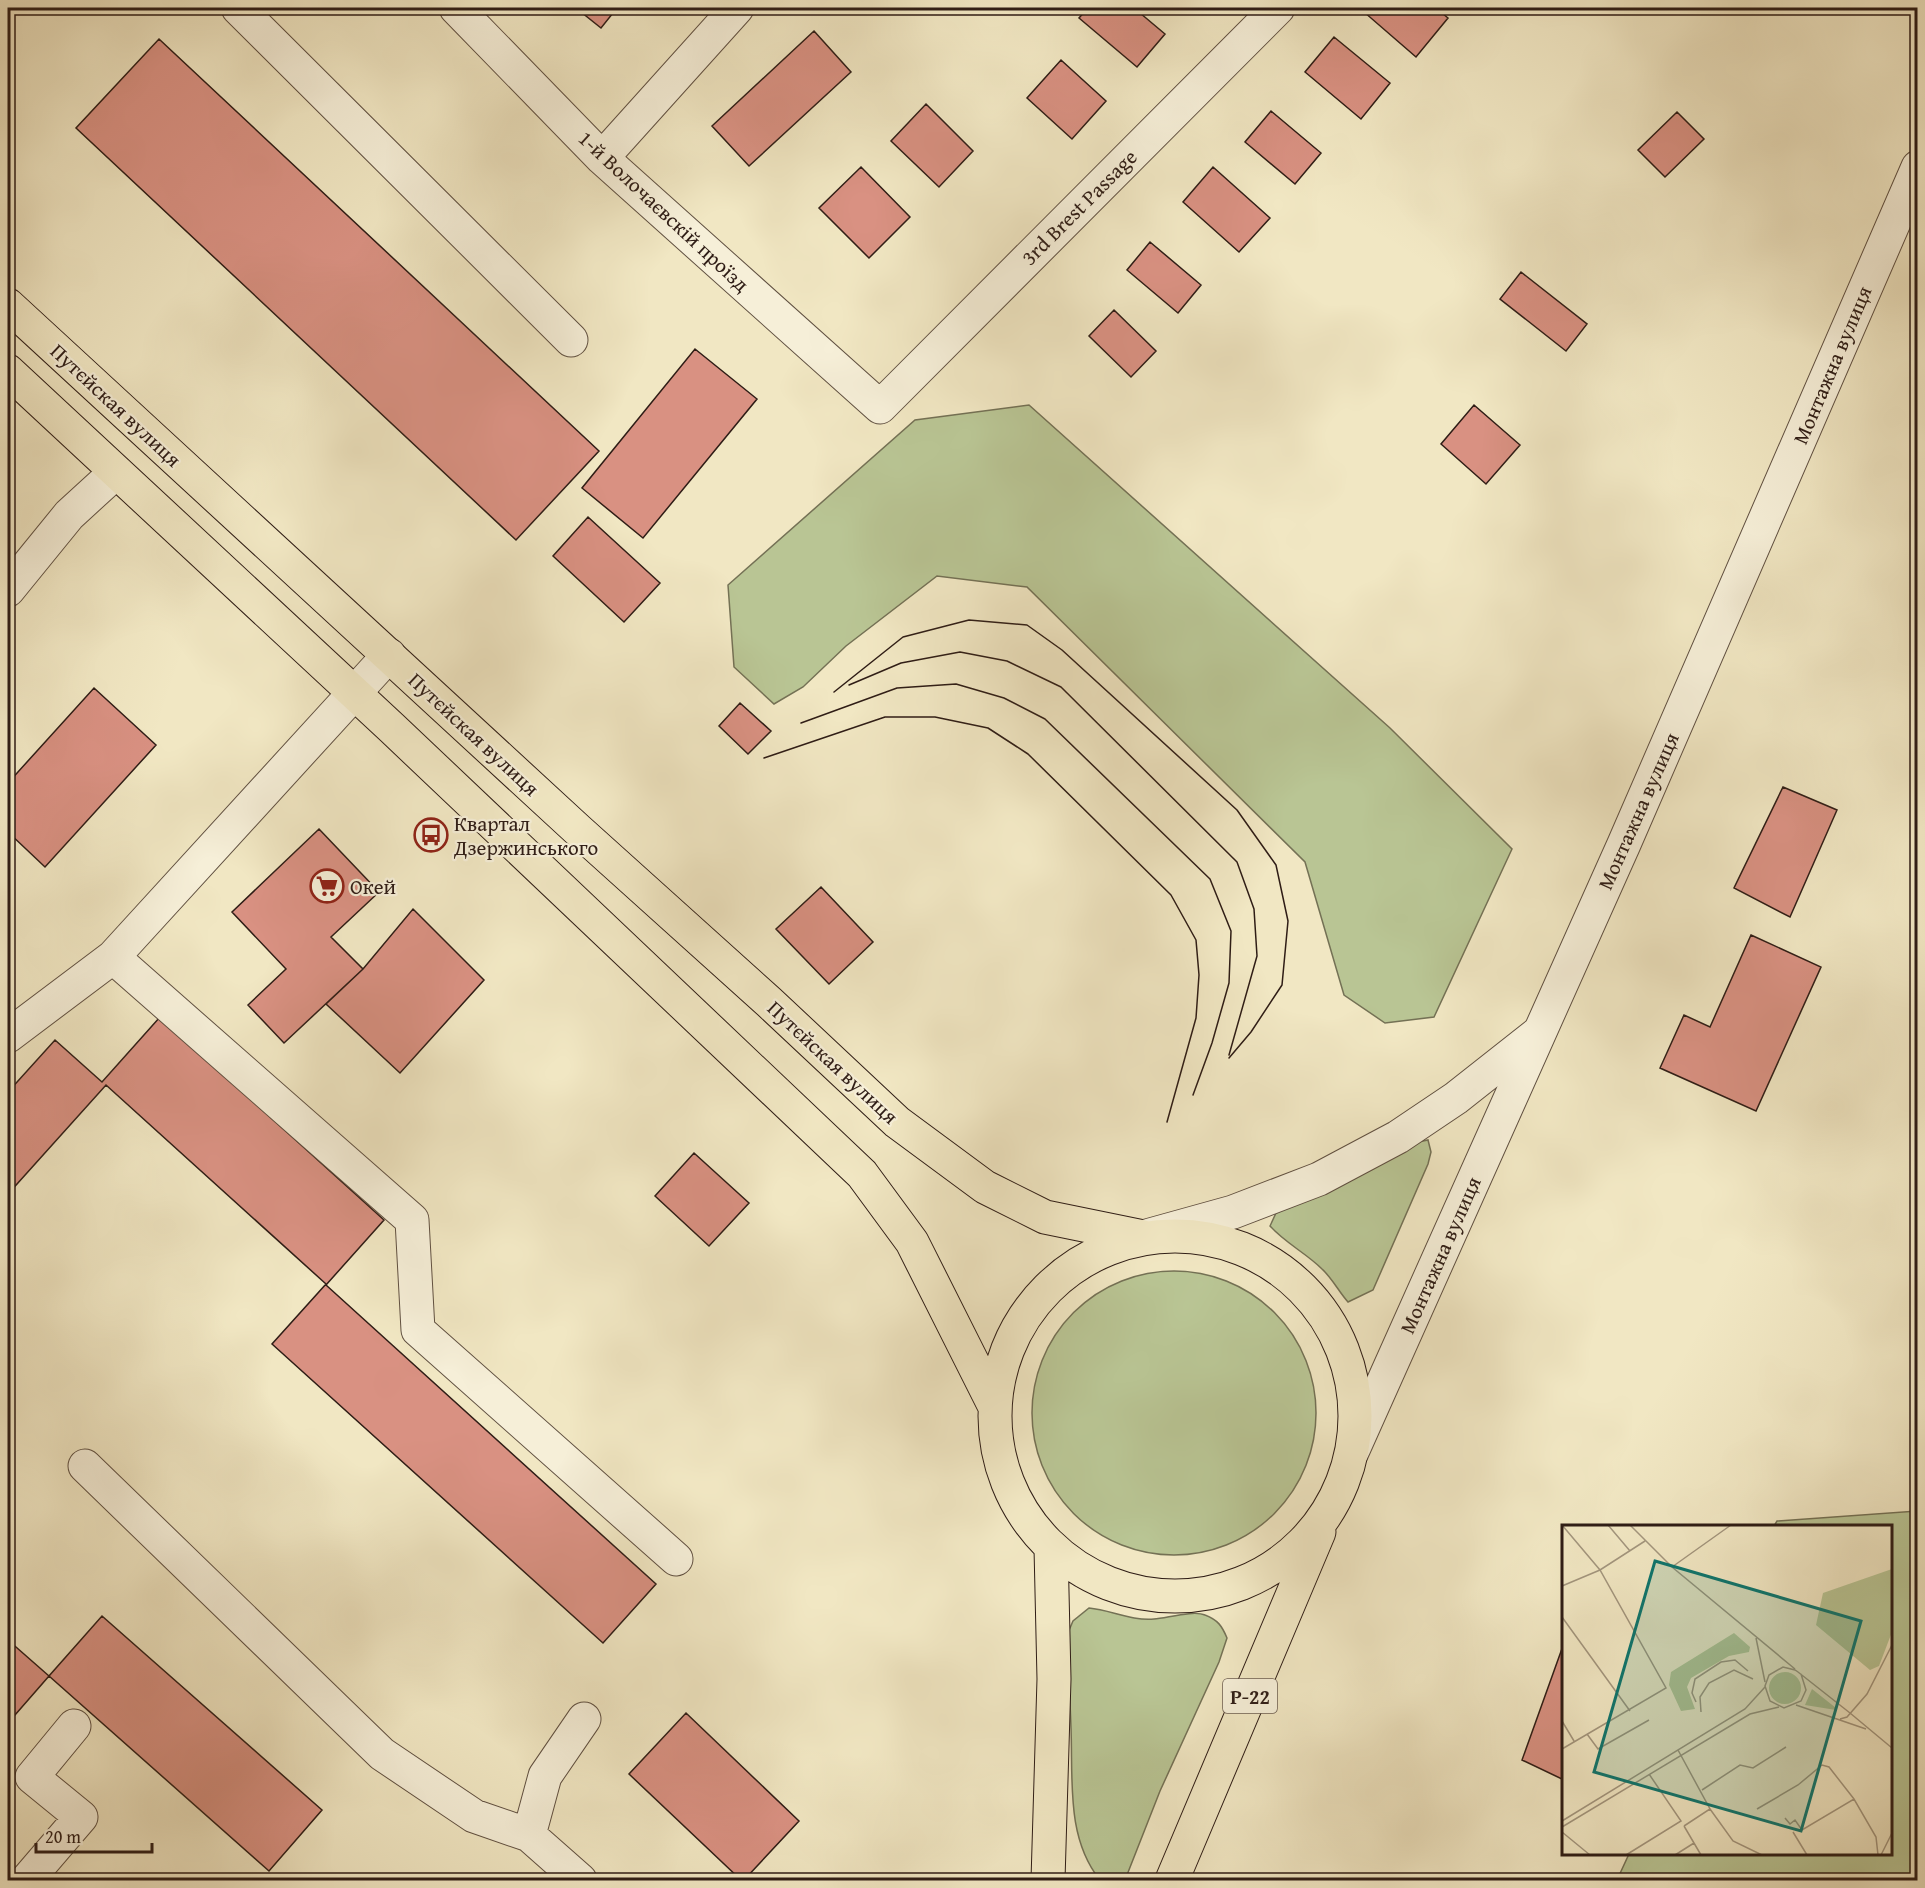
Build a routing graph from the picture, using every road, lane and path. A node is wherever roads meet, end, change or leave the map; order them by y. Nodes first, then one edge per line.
1 (238, 8) edge
2 (456, 8) edge
3 (737, 8) edge
4 (1278, 8) edge
5 (602, 158) junction
6 (1917, 167) edge
7 (8, 305) edge
8 (571, 340) dead end
9 (8, 371) edge
10 (880, 407) joint
11 (116, 472) junction
12 (8, 590) edge
13 (388, 655) junction
14 (354, 693) junction
15 (113, 957) junction
16 (1540, 1031) junction
17 (8, 1036) edge
18 (1143, 1237) junction
19 (994, 1405) junction
20 (1352, 1452) junction
21 (85, 1466) dead end
22 (1328, 1511) junction
23 (1051, 1548) junction
24 (676, 1559) dead end
25 (584, 1719) dead end
26 (74, 1726) dead end
27 (530, 1835) junction
28 (27, 1881) edge
29 (580, 1881) edge
30 (1048, 1881) edge
31 (1172, 1881) edge

1 - 8 street
2 - 5 street, 1-й Волочаєвскій проїзд
3 - 5 street
4 - 10 street, 3rd Brest Passage
5 - 10 street, 1-й Волочаєвскій проїзд
6 - 16 street, Монтажна вулиця
7 - 13 main road, Путєйская вулиця
9 - 11 main road
11 - 12 street
11 - 14 main road
13 - 14 street
13 - 18 main road, Путєйская вулиця
14 - 15 street
14 - 19 main road
15 - 17 street
15 - 24 street
16 - 18 street
16 - 20 street, Монтажна вулиця
18 - 19 main road
18 - 20 main road
19 - 23 main road
20 - 22 main road
21 - 27 street
22 - 23 main road
22 - 31 main road, Р-22
23 - 30 main road
25 - 27 street
26 - 28 street
27 - 29 street

